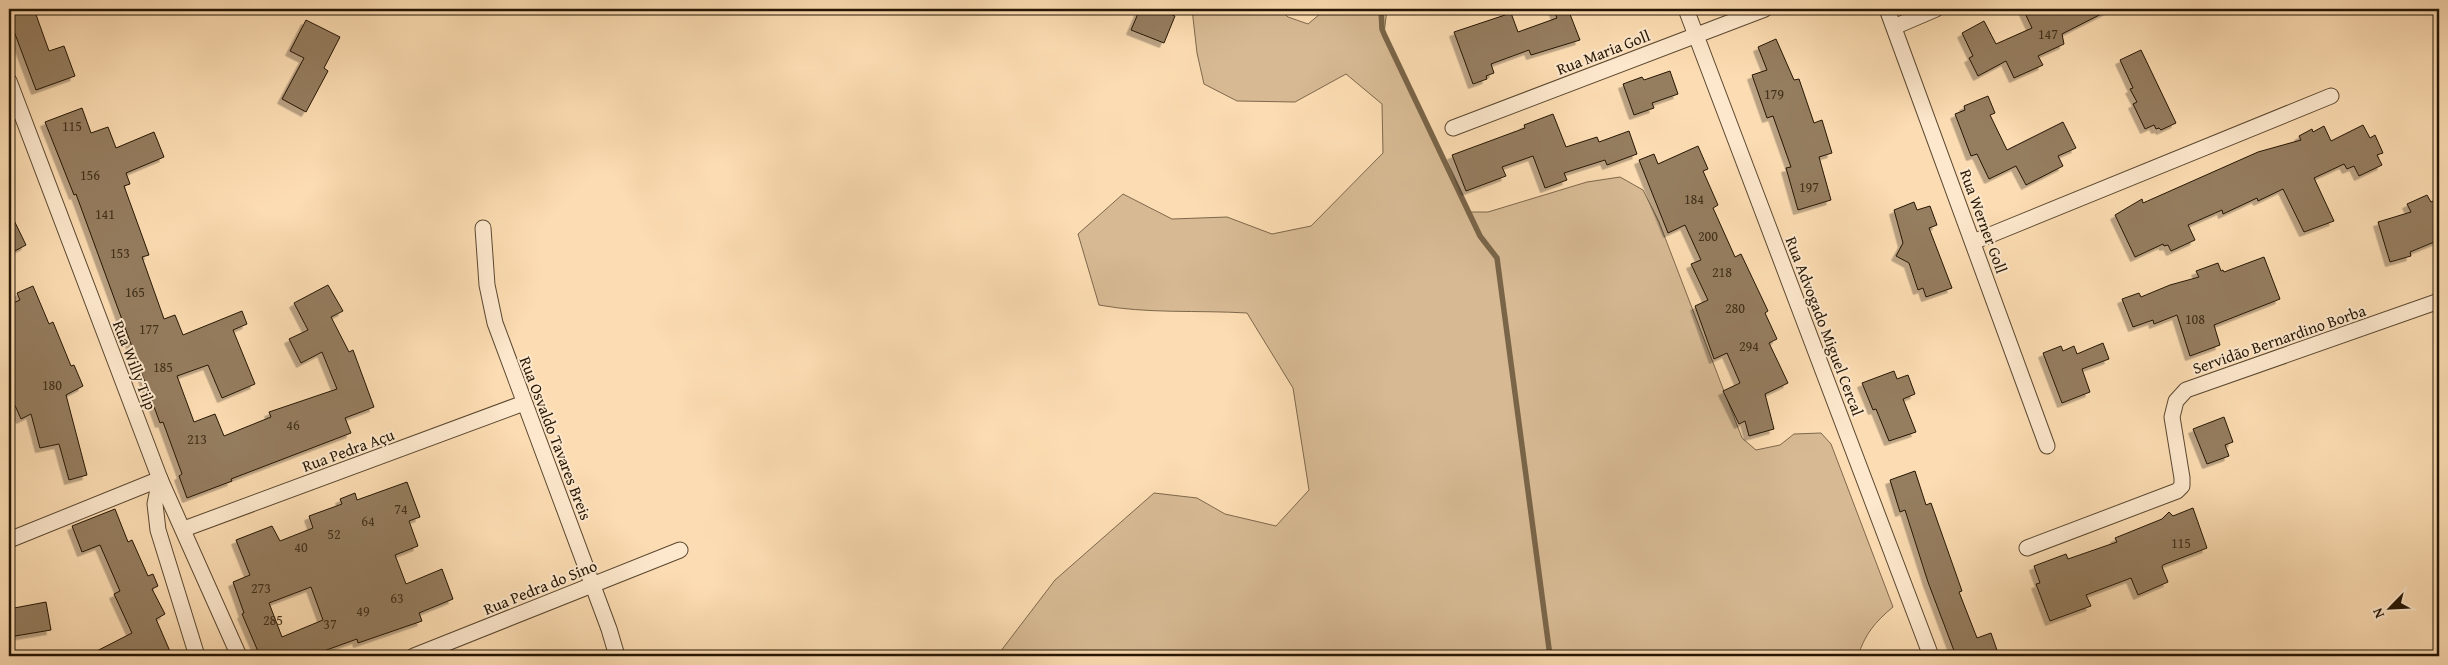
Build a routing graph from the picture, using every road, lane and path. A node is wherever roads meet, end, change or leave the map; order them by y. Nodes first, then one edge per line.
1 (1686, 9) edge
2 (1765, 9) edge
3 (1887, 9) edge
4 (1936, 9) edge
5 (1894, 27) junction
6 (1696, 35) junction
7 (9, 81) edge
8 (2331, 96) dead end
9 (1453, 128) dead end
10 (483, 228) dead end
11 (1973, 242) junction
12 (2439, 301) edge
13 (524, 403) junction
14 (2047, 446) dead end
15 (160, 479) junction
16 (184, 529) junction
17 (9, 539) edge
18 (2027, 548) dead end
19 (680, 550) dead end
20 (592, 584) junction
21 (198, 656) edge
22 (239, 656) edge
23 (414, 656) edge
24 (617, 656) edge
25 (1931, 656) edge

1 - 6 street, Rua Advogado Miguel Cercal
2 - 6 street, Rua Maria Goll
3 - 5 street, Rua Werner Goll
4 - 5 street
5 - 11 street, Rua Werner Goll
6 - 9 street, Rua Maria Goll
6 - 25 street, Rua Advogado Miguel Cercal
7 - 15 street, Rua Willy Tilp
8 - 11 street
10 - 13 street, Rua Osvaldo Tavares Breis
11 - 14 street, Rua Werner Goll
12 - 18 street, Servidão Bernardino Borba
13 - 16 street, Rua Pedra Açu
13 - 20 street, Rua Osvaldo Tavares Breis
15 - 16 street, Rua Willy Tilp
15 - 17 street
15 - 21 street
16 - 22 street, Rua Willy Tilp
19 - 20 street, Rua Pedra do Sino
20 - 23 street, Rua Pedra do Sino
20 - 24 street, Rua Osvaldo Tavares Breis

